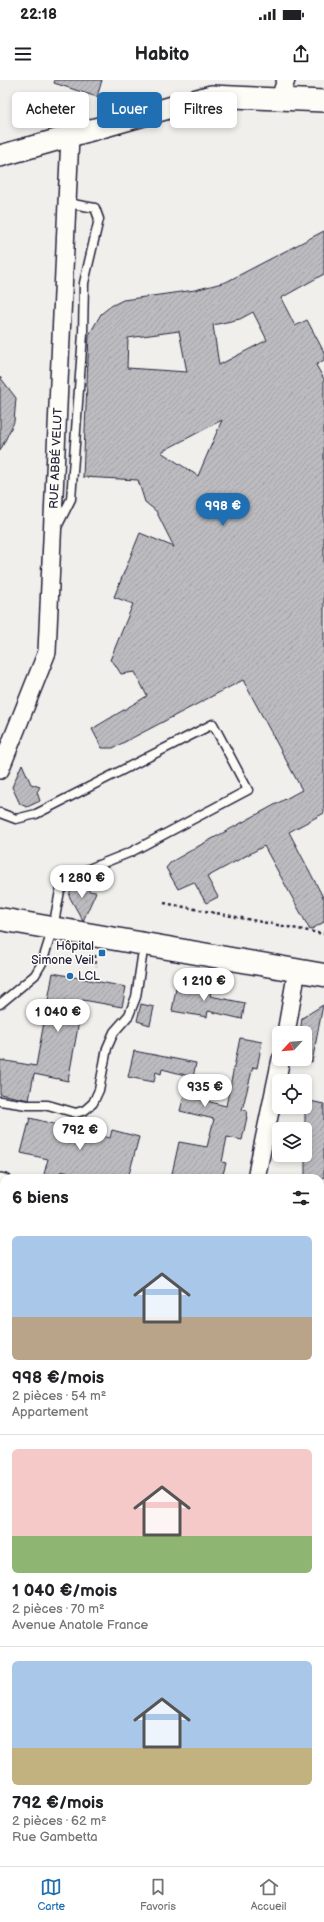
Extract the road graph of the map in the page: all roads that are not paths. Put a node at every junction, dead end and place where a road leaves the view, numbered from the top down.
1 (283, 89) edge
2 (324, 101) edge
3 (70, 136) junction
4 (0, 156) edge
5 (67, 203) junction
6 (52, 539) junction
7 (0, 770) edge
8 (0, 813) edge
9 (0, 919) edge
10 (53, 928) junction
11 (144, 943) junction
12 (297, 970) junction
13 (324, 975) edge
14 (0, 1004) edge
15 (287, 1026) edge
16 (279, 1066) edge
17 (0, 1101) edge
18 (257, 1174) edge

1 - 2 street
1 - 3 street
3 - 4 street
3 - 5 street, RUE ABBÉ VELUT
5 - 6 street, RUE ABBÉ VELUT
5 - 6 lane
6 - 7 street, RUE ABBÉ VELUT
8 - 10 lane
9 - 10 main road
10 - 11 main road
10 - 14 lane
11 - 12 main road
11 - 17 lane
12 - 13 main road
12 - 15 street
16 - 18 street

